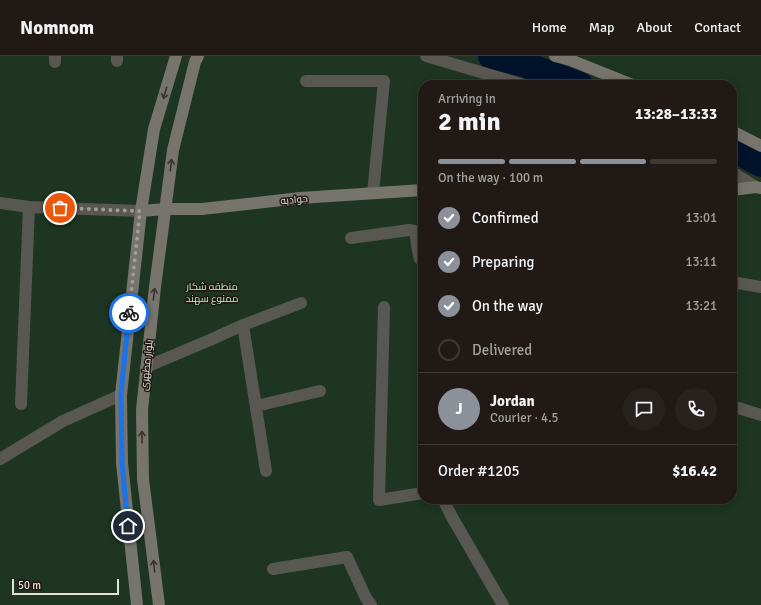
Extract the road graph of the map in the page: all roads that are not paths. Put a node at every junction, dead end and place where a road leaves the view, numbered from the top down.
1 (176, 56) edge
2 (198, 56) edge
3 (426, 56) edge
4 (555, 56) edge
5 (505, 80) edge
6 (620, 80) edge
7 (306, 81) dead end
8 (737, 134) edge
9 (761, 146) edge
10 (737, 175) edge
11 (758, 188) edge
12 (418, 190) edge
13 (737, 190) edge
14 (373, 193) junction
15 (0, 203) edge
16 (29, 207) junction
17 (165, 209) junction
18 (140, 211) junction
19 (351, 238) dead end
20 (418, 254) edge
21 (737, 283) edge
22 (761, 287) edge
23 (301, 303) dead end
24 (384, 306) dead end
25 (243, 325) junction
26 (146, 367) junction
27 (320, 391) dead end
28 (121, 394) junction
29 (22, 404) dead end
30 (256, 406) junction
31 (737, 408) edge
32 (761, 415) edge
33 (0, 459) edge
34 (266, 471) dead end
35 (418, 494) edge
36 (446, 504) edge
37 (273, 569) dead end
38 (137, 605) edge
39 (159, 605) edge
40 (371, 605) edge
41 (503, 605) edge

1 -> 18 main road
17 -> 2 main road, بلوار مطهری
3 - 5 street
4 - 6 main road
7 - 14 street
8 - 9 main road
10 - 11 street
11 - 13 main road
12 - 14 main road, جوادیه
14 - 17 main road, جوادیه
15 - 16 street
16 - 18 street
16 - 29 street
17 - 18 main road, جوادیه
26 -> 17 main road, بلوار مطهری
18 - 28 main road
19 - 20 street
21 - 22 street
23 - 25 street
24 - 35 street
25 - 26 street
25 - 30 street
39 -> 26 main road, بلوار مطهری
27 - 30 street
28 - 33 street
28 - 38 main road
30 - 34 street
31 - 32 street
36 - 41 street
37 - 40 street

